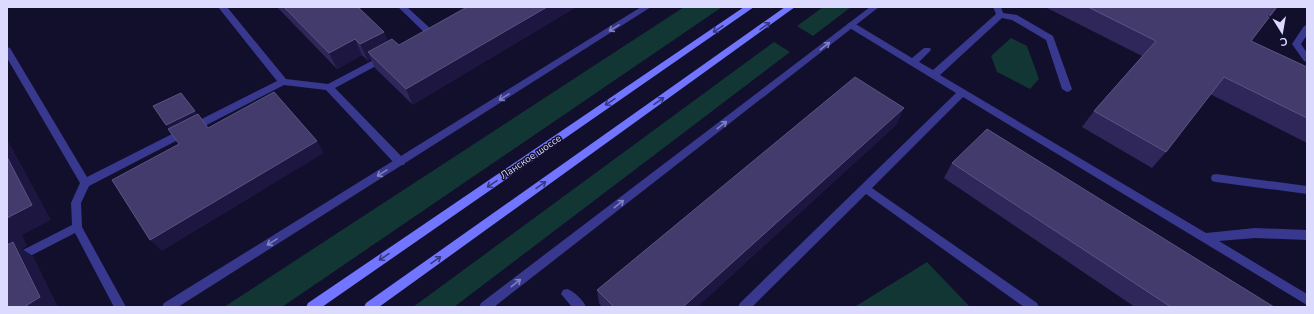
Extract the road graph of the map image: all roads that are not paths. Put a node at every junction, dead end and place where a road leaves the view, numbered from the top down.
1 (222, 7) edge
2 (402, 7) edge
3 (647, 7) edge
4 (750, 7) edge
5 (791, 7) edge
6 (875, 7) edge
7 (999, 11) edge
8 (851, 25) junction
9 (1307, 28) edge
10 (430, 33) edge
11 (7, 50) edge
12 (927, 50) dead end
13 (390, 55) edge
14 (1307, 59) edge
15 (913, 62) junction
16 (934, 75) junction
17 (282, 82) junction
18 (329, 87) junction
19 (1067, 89) dead end
20 (963, 92) junction
21 (400, 162) junction
22 (1216, 178) dead end
23 (84, 183) junction
24 (865, 188) junction
25 (1307, 190) edge
26 (77, 227) junction
27 (1307, 235) edge
28 (1204, 238) junction
29 (7, 263) edge
30 (567, 294) dead end
31 (1307, 300) edge
32 (120, 307) edge
33 (168, 307) edge
34 (312, 307) edge
35 (370, 307) edge
36 (485, 307) edge
37 (580, 307) edge
38 (744, 307) edge
39 (1033, 307) edge

1 - 17 street
2 - 10 street
3 -> 21 street
4 -> 34 main road, Ланское шоссе
35 -> 5 main road
6 - 8 street
7 - 16 street
7 - 19 street
8 - 15 street
36 -> 8 street
9 - 14 street
11 - 23 street
12 - 15 street
13 - 18 street
15 - 16 street
16 - 20 street
17 - 18 street
17 - 23 street
18 - 21 street
20 - 24 street
20 - 28 street
21 -> 33 street
22 - 25 street
23 - 26 street
24 - 38 street
24 - 39 street
26 - 29 street
26 - 32 street
27 - 28 street
28 - 31 street
30 - 37 street

